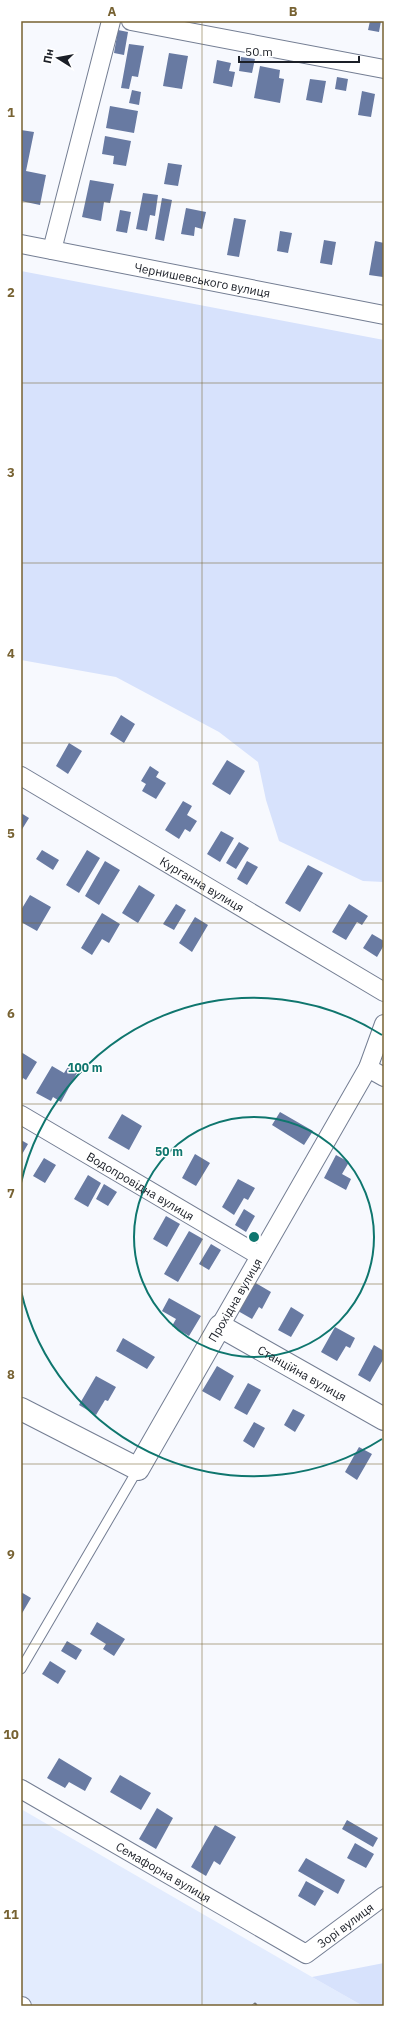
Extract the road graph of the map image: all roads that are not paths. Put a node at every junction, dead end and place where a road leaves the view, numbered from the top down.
1 (111, 21) edge
2 (131, 21) edge
3 (384, 69) edge
4 (21, 244) edge
5 (52, 250) junction
6 (384, 315) edge
7 (21, 776) edge
8 (384, 992) edge
9 (384, 1024) edge
10 (368, 1068) junction
11 (384, 1077) edge
12 (21, 1115) edge
13 (260, 1256) junction
14 (220, 1326) junction
15 (22, 1413) edge
16 (384, 1419) edge
17 (138, 1469) junction
18 (21, 1670) edge
19 (21, 1789) edge
20 (384, 1896) edge
21 (306, 1954) joint

1 - 5 street
2 - 3 street
4 - 5 street, Чернишевського вулиця
5 - 6 street, Чернишевського вулиця
7 - 8 street, Курганна вулиця
9 - 10 street, Прохідна вулиця
10 - 11 street
10 - 13 street, Прохідна вулиця
12 - 13 street, Водопровідна вулиця
13 - 14 street, Прохідна вулиця
14 - 16 street, Станційна вулиця
14 - 17 street, Прохідна вулиця
15 - 17 street
17 - 18 lane
19 - 21 street, Семафорна вулиця
20 - 21 street, Зорі вулиця

